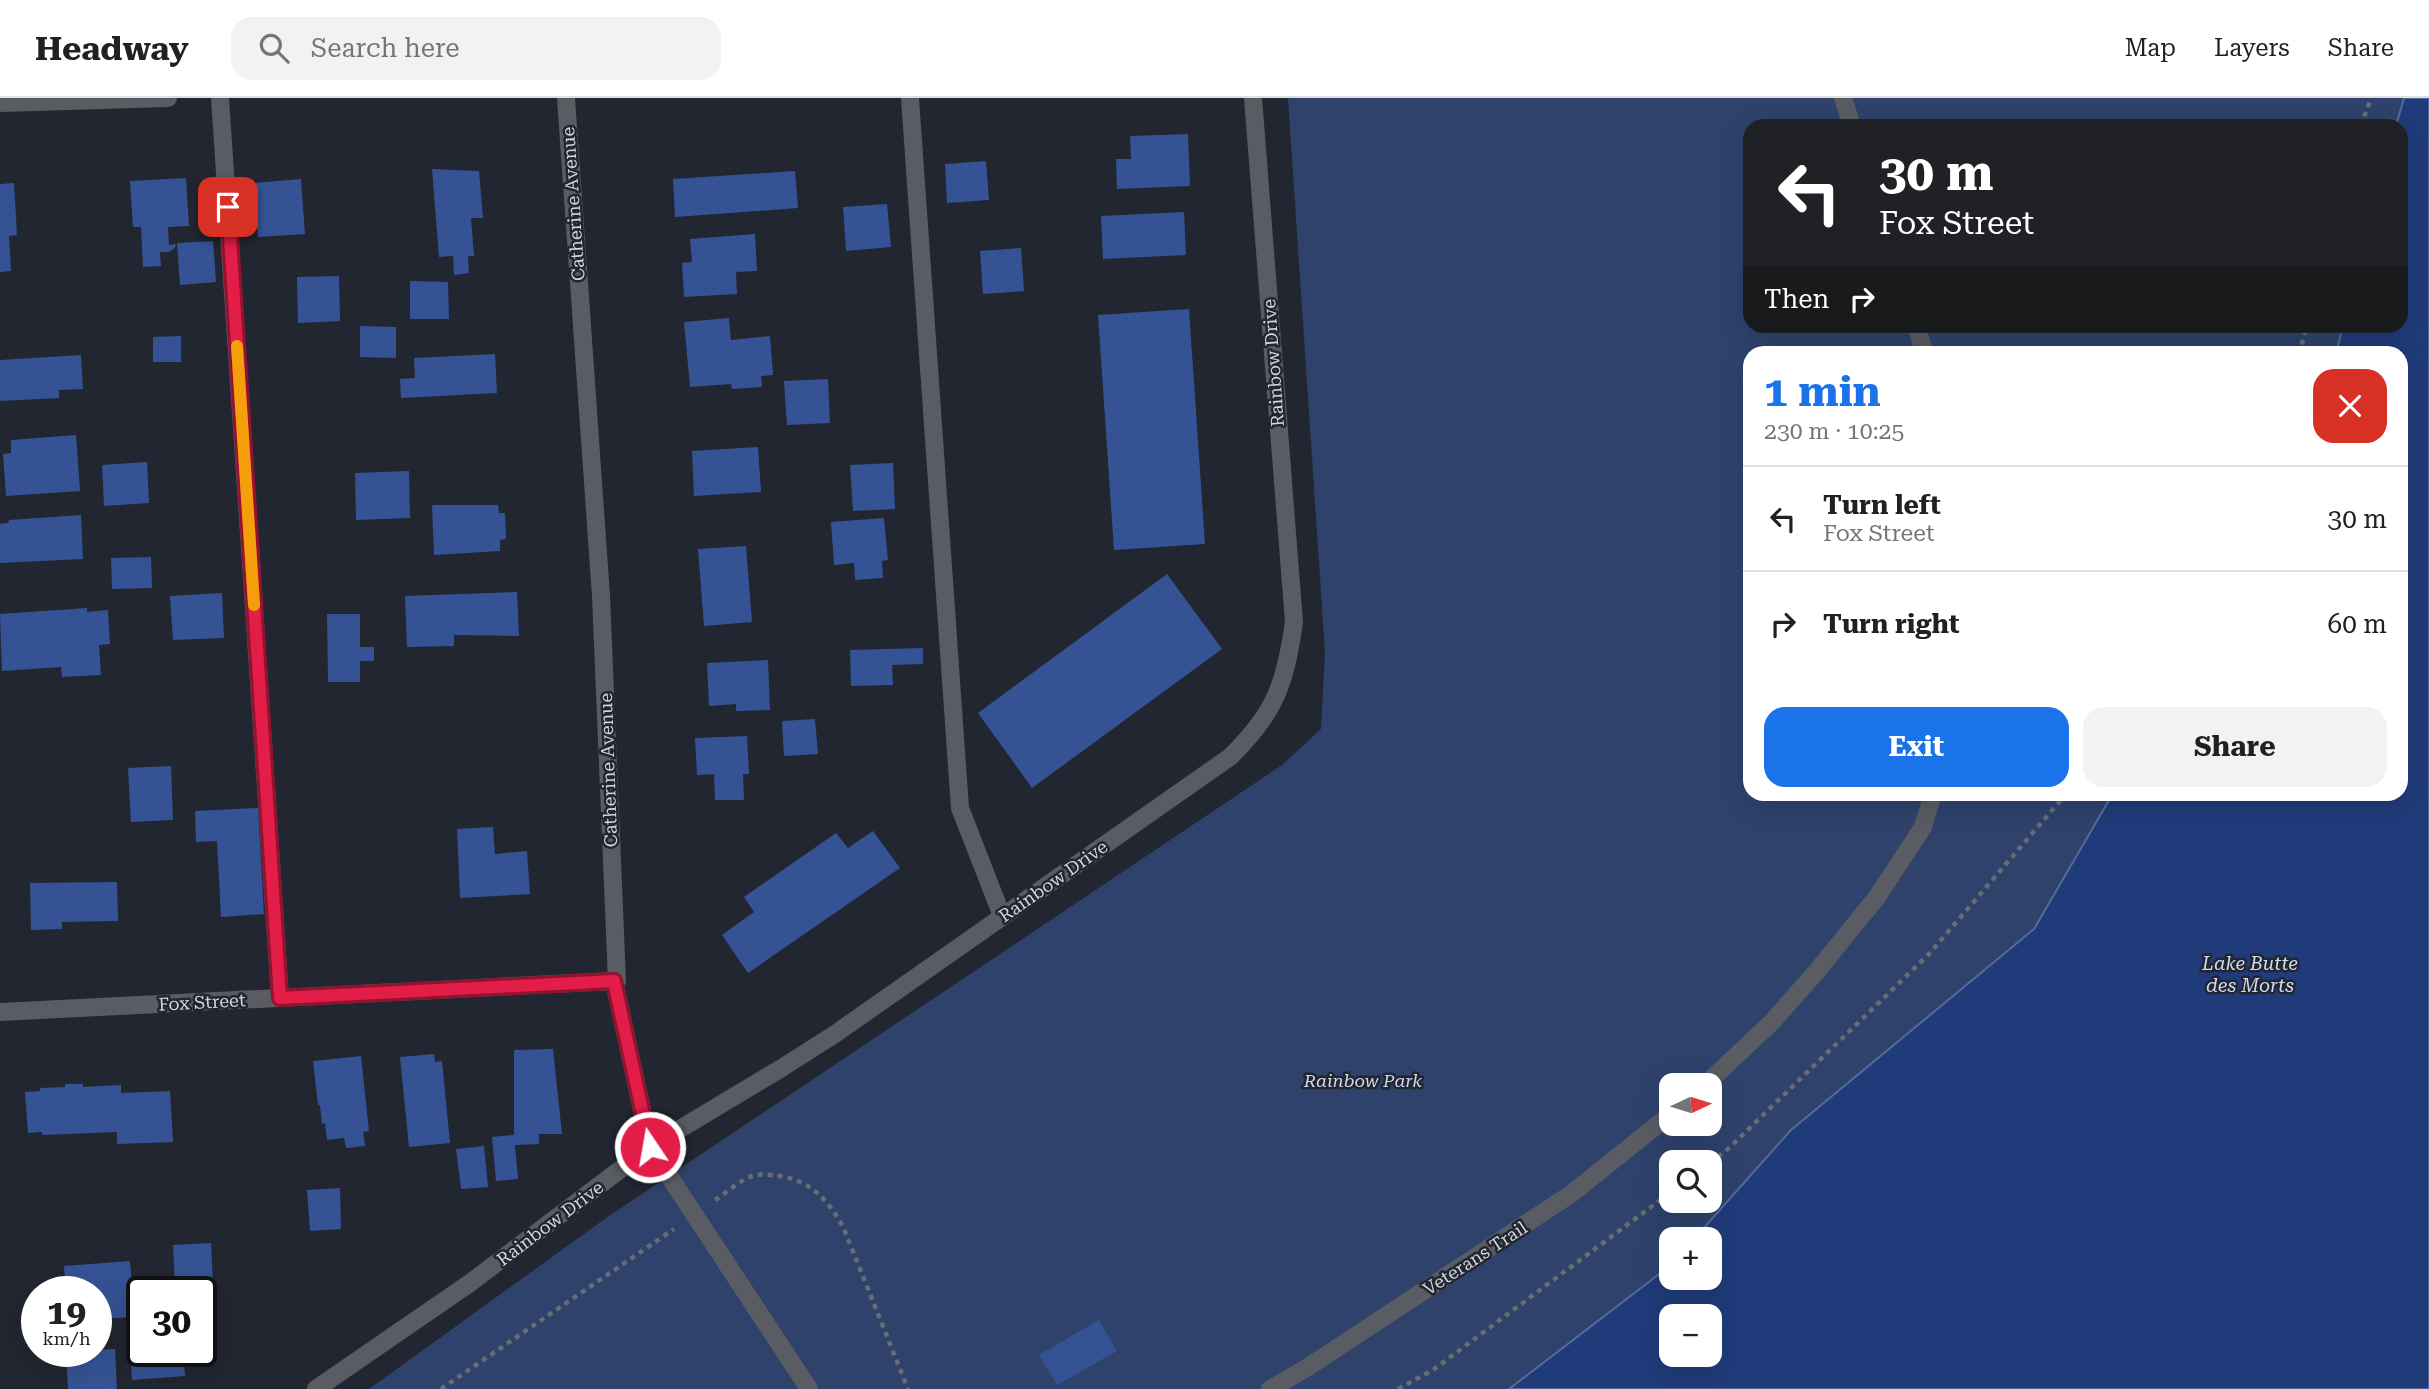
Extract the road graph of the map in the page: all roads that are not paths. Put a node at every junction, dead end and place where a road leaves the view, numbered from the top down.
1 (168, 98) edge
2 (220, 98) edge
3 (566, 98) edge
4 (910, 98) edge
5 (1253, 98) edge
6 (1843, 98) edge
7 (0, 103) edge
8 (1850, 119) edge
9 (1931, 801) edge
10 (1002, 916) junction
11 (614, 981) junction
12 (280, 998) junction
13 (0, 1013) edge
14 (1718, 1073) edge
15 (1659, 1124) edge
16 (650, 1147) junction
17 (316, 1389) edge
18 (809, 1389) edge
19 (1270, 1389) edge

1 - 7 street
2 - 12 street
3 - 11 street, Catherine Avenue
4 - 10 street
5 - 10 street, Rainbow Drive
6 - 8 street
9 - 14 street
10 - 16 street, Rainbow Drive
11 - 12 street, Fox Street
11 - 16 street, Catherine Avenue
12 - 13 street, Fox Street
15 - 19 street, Veterans Trail
16 - 17 street, Rainbow Drive
16 - 18 street, Catherine Avenue

